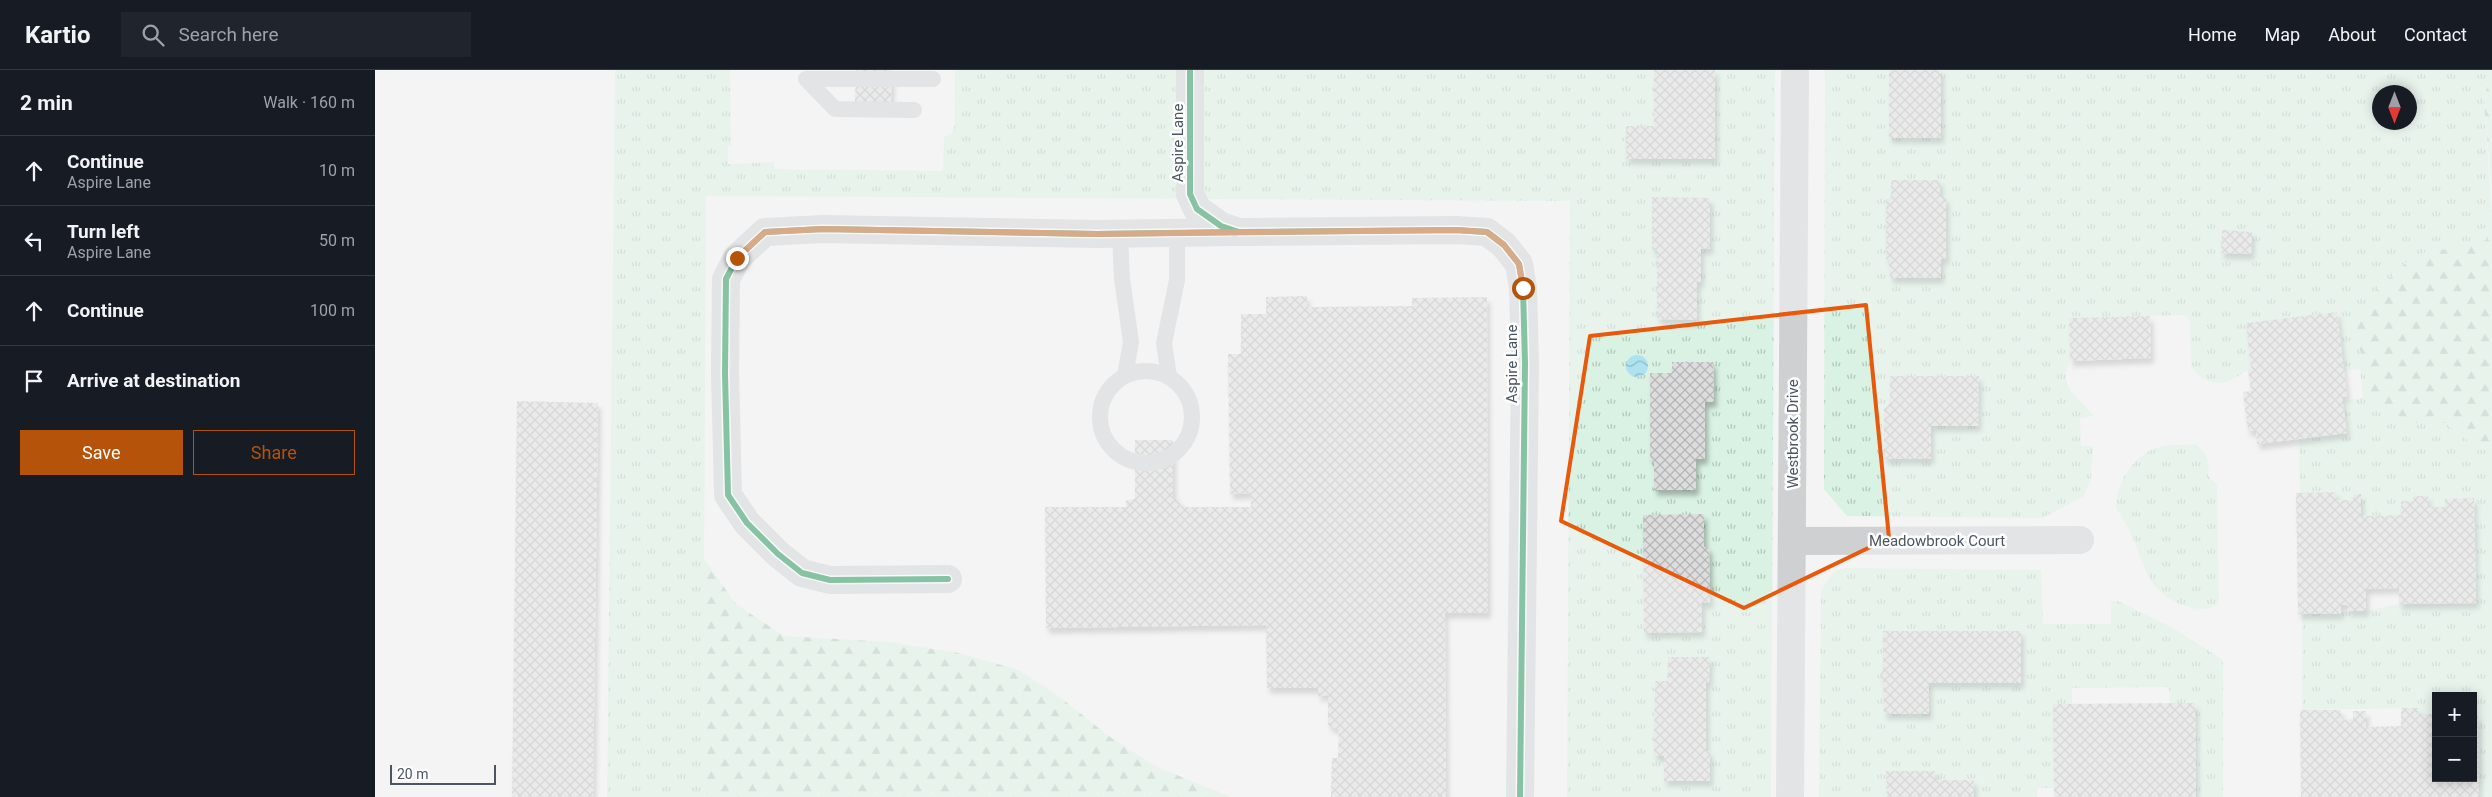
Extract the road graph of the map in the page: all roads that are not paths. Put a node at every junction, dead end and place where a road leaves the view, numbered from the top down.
1 (1190, 70) edge
2 (1795, 70) edge
3 (812, 75) edge
4 (933, 79) dead end
5 (914, 110) dead end
6 (1239, 232) junction
7 (1177, 233) junction
8 (1120, 234) junction
9 (1125, 376) junction
10 (1169, 377) junction
11 (2081, 540) dead end
12 (1793, 542) junction
13 (948, 578) dead end
14 (1520, 797) edge
15 (1790, 797) edge

1 - 6 street, Aspire Lane
2 - 12 street, Westbrook Drive
3 - 4 lane
3 - 5 lane
6 - 7 street
6 - 14 street, Aspire Lane
7 - 8 street
7 - 10 lane
8 - 9 lane
8 - 13 street
9 - 10 lane
9 - 10 lane
11 - 12 street, Meadowbrook Court
12 - 15 street, Westbrook Drive

